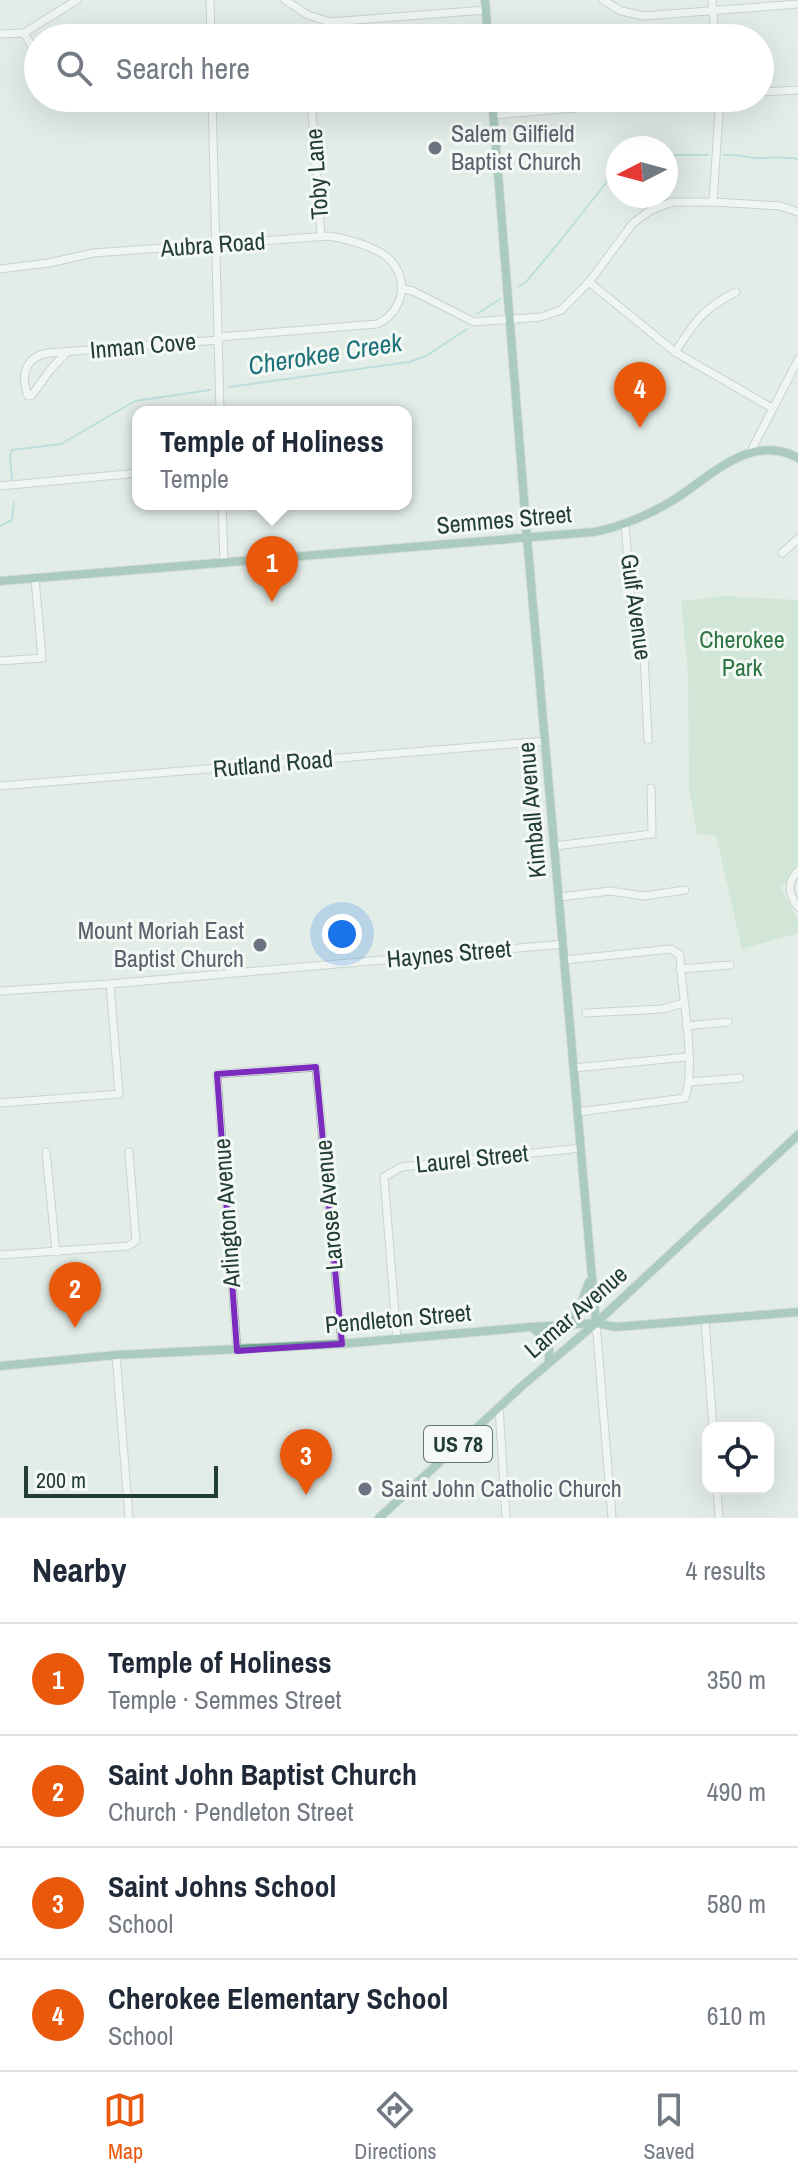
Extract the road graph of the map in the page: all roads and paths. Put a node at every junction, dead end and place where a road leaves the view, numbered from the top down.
1 (77, 0) edge
2 (210, 0) edge
3 (285, 0) edge
4 (603, 0) edge
5 (712, 0) edge
6 (798, 4) edge
7 (486, 5) edge
8 (712, 11) junction
9 (38, 24) edge
10 (211, 24) edge
11 (713, 24) edge
12 (24, 33) edge
13 (0, 34) edge
14 (798, 90) edge
15 (774, 91) edge
16 (212, 112) edge
17 (312, 112) dead end
18 (494, 112) edge
19 (529, 112) edge
20 (719, 112) edge
21 (494, 115) junction
22 (713, 202) junction
23 (798, 212) edge
24 (321, 236) junction
25 (216, 245) junction
26 (0, 269) edge
27 (589, 282) junction
28 (403, 289) junction
29 (736, 292) dead end
30 (511, 319) junction
31 (218, 338) junction
32 (67, 352) junction
33 (675, 352) junction
34 (798, 360) edge
35 (220, 406) edge
36 (772, 408) junction
37 (751, 451) junction
38 (798, 458) edge
39 (132, 474) edge
40 (0, 486) edge
41 (222, 510) edge
42 (625, 523) junction
43 (527, 537) junction
44 (798, 539) edge
45 (782, 553) dead end
46 (224, 562) junction
47 (35, 578) junction
48 (0, 581) edge
49 (0, 661) edge
50 (648, 740) dead end
51 (546, 741) junction
52 (0, 786) edge
53 (651, 788) dead end
54 (555, 846) junction
55 (798, 871) edge
56 (685, 890) dead end
57 (560, 897) junction
58 (798, 907) edge
59 (564, 944) junction
60 (565, 960) junction
61 (730, 965) dead end
62 (680, 969) junction
63 (110, 984) junction
64 (0, 991) edge
65 (684, 1003) junction
66 (586, 1013) dead end
67 (728, 1022) dead end
68 (686, 1026) junction
69 (687, 1057) junction
70 (316, 1067) joint
71 (574, 1068) junction
72 (740, 1078) dead end
73 (690, 1082) junction
74 (0, 1103) edge
75 (578, 1112) junction
76 (798, 1135) edge
77 (581, 1148) junction
78 (46, 1152) dead end
79 (129, 1152) dead end
80 (56, 1252) junction
81 (0, 1255) edge
82 (592, 1274) junction
83 (798, 1312) edge
84 (705, 1320) junction
85 (596, 1323) junction
86 (552, 1326) junction
87 (531, 1327) junction
88 (397, 1339) junction
89 (342, 1344) junction
90 (237, 1351) junction
91 (116, 1355) junction
92 (549, 1362) junction
93 (0, 1366) edge
94 (499, 1407) junction
95 (713, 1422) edge
96 (717, 1494) edge
97 (129, 1518) edge
98 (379, 1518) edge
99 (506, 1518) edge
100 (612, 1518) edge
101 (719, 1518) edge

1 - 9 street
2 - 10 street
3 - 7 street
4 - 8 street
5 - 8 street
6 - 8 street
8 - 11 street
12 - 13 street
14 - 15 street
16 - 25 street
17 - 24 street, Toby Lane
18 - 21 main road, Kimball Avenue
19 - 21 street
20 - 22 street
21 - 30 main road, Kimball Avenue
22 - 23 street
22 - 27 street
24 - 25 street, Aubra Road
24 - 28 street, Aubra Road
25 - 26 street, Aubra Road
25 - 31 street
27 - 30 street
27 - 33 street
28 - 30 street
28 - 31 street, Inman Cove
29 - 33 street
30 - 43 main road, Kimball Avenue
31 - 32 street, Inman Cove
31 - 35 street
32 - 32 street, Inman Cove
33 - 36 street
34 - 36 street
36 - 37 street
37 - 38 main road
37 - 42 main road, Semmes Street
39 - 40 street
41 - 46 street
42 - 43 main road, Semmes Street
42 - 50 street, Gulf Avenue
43 - 46 main road, Semmes Street
43 - 51 main road, Kimball Avenue
44 - 45 street
46 - 47 main road, Semmes Street
47 - 48 main road, Semmes Street
47 - 49 street
51 - 52 street, Rutland Road
51 - 54 main road, Kimball Avenue
53 - 54 street
54 - 57 main road, Kimball Avenue
55 - 58 street
56 - 57 street
57 - 59 main road, Kimball Avenue
59 - 60 main road, Kimball Avenue
59 - 63 street, Haynes Street
60 - 62 street
60 - 71 main road, Kimball Avenue
61 - 62 street
62 - 65 street
63 - 64 street, Haynes Street
63 - 74 street
65 - 66 street
65 - 68 street
67 - 68 street
68 - 69 street
69 - 71 street
69 - 73 street
70 - 89 street, Larose Avenue
70 - 90 street, Arlington Avenue
71 - 75 main road, Kimball Avenue
72 - 73 street
73 - 75 street
75 - 77 main road, Kimball Avenue
76 - 85 main road, Lamar Avenue / US 78
77 - 82 main road, Kimball Avenue
77 - 88 street, Laurel Street
78 - 80 street
79 - 80 street
80 - 81 street
82 - 85 main road, Kimball Avenue
82 - 86 main road
83 - 84 main road, Pendleton Street
84 - 85 main road, Pendleton Street
84 - 95 street
85 - 86 main road, Pendleton Street
85 - 92 main road, Lamar Avenue / US 78
85 - 100 street, Kimball Avenue
86 - 87 main road, Pendleton Street
87 - 88 main road, Pendleton Street
87 - 92 main road
88 - 89 main road, Pendleton Street
89 - 90 main road, Pendleton Street
90 - 91 main road, Pendleton Street
91 - 93 main road, Pendleton Street
91 - 97 street
92 - 94 main road, Lamar Avenue / US 78
94 - 98 main road, Lamar Avenue / US 78
94 - 99 street
96 - 101 street

